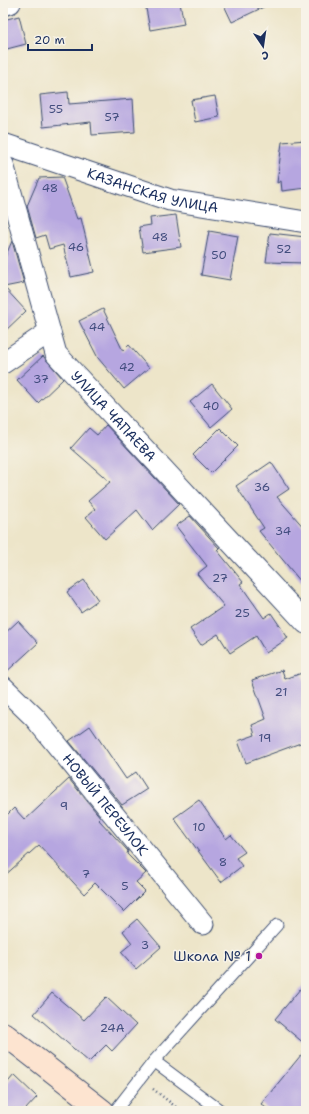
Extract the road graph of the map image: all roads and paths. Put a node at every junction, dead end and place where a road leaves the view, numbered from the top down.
1 (10, 3) edge
2 (3, 5) edge
3 (3, 144) edge
4 (3, 164) edge
5 (306, 222) edge
6 (49, 332) junction
7 (3, 363) edge
8 (306, 623) edge
9 (3, 688) edge
10 (203, 924) dead end
11 (277, 925) dead end
12 (3, 1033) edge
13 (154, 1061) junction
14 (140, 1079) junction
15 (103, 1111) edge
16 (115, 1111) edge
17 (181, 1111) edge
18 (220, 1111) edge

1 - 2 street
3 - 5 street, КАЗАНСКАЯ УЛИЦА
4 - 6 street, УЛИЦА ЧАПАЕВА
6 - 7 street
6 - 8 street, УЛИЦА ЧАПАЕВА
9 - 10 street, НОВЫЙ ПЕРЕУЛОК
11 - 13 lane
12 - 15 main road
13 - 14 lane
13 - 18 lane
14 - 16 lane
14 - 17 path

